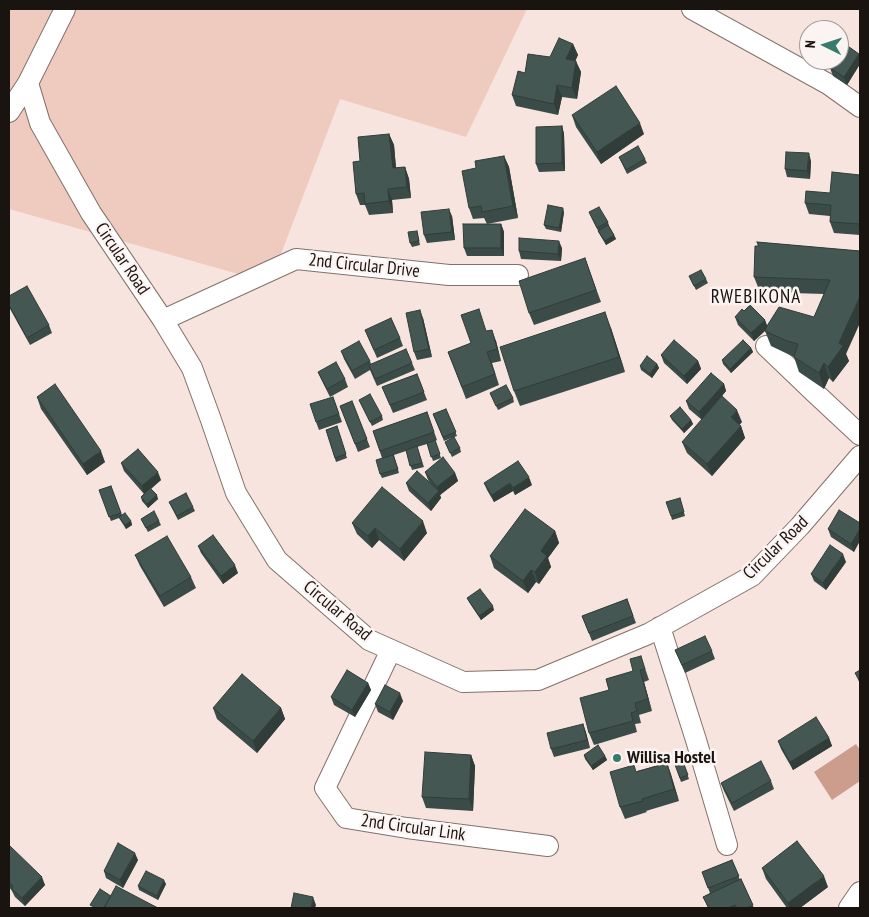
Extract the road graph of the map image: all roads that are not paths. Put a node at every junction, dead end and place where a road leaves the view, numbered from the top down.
1 (65, 9) edge
2 (692, 9) edge
3 (28, 84) junction
4 (860, 106) edge
5 (9, 112) edge
6 (9, 121) edge
7 (40, 123) junction
8 (518, 275) dead end
9 (163, 320) junction
10 (766, 346) edge
11 (860, 435) edge
12 (860, 456) edge
13 (660, 627) junction
14 (391, 650) junction
15 (727, 845) dead end
16 (548, 846) dead end
17 (860, 892) edge
18 (849, 908) edge

1 - 3 street
2 - 4 street
3 - 5 street
3 - 7 street, Circular Road
6 - 7 street
7 - 9 street, Circular Road
8 - 9 street, 2nd Circular Drive
9 - 14 street, Circular Road
10 - 11 street
12 - 13 street, Circular Road
13 - 14 street, Circular Road
13 - 15 street
14 - 16 street, 2nd Circular Link
17 - 18 street

